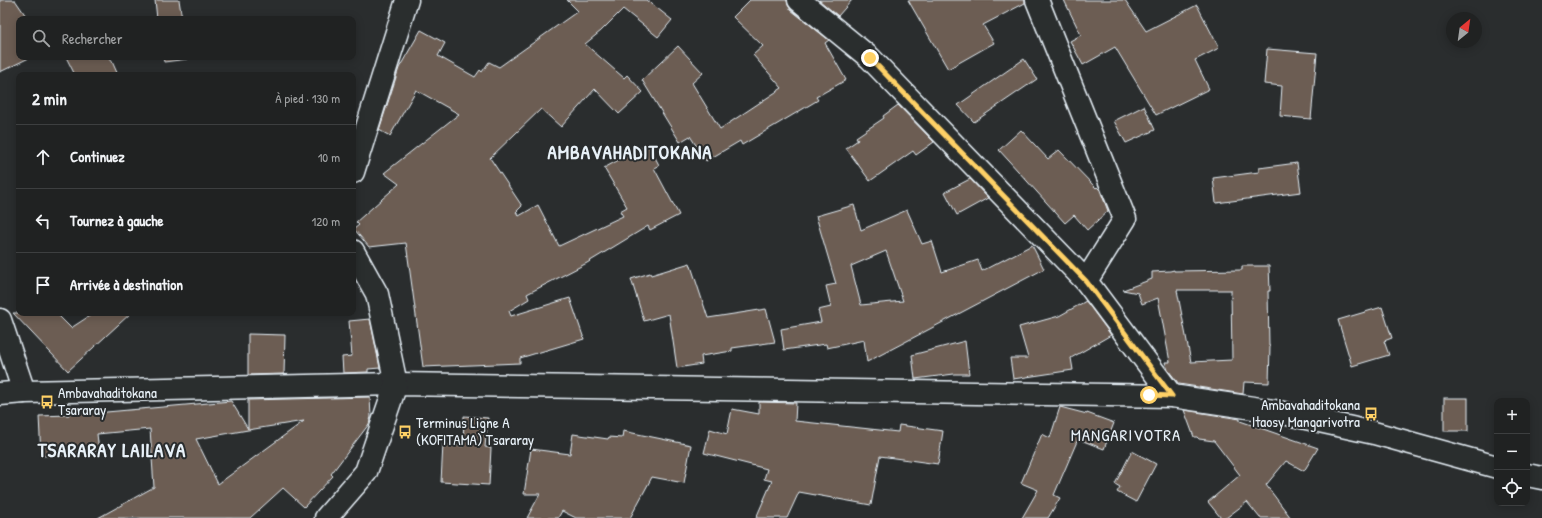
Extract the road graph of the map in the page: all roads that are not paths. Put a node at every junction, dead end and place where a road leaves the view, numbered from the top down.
1 (407, 0) edge
2 (799, 0) edge
3 (1037, 0) edge
4 (356, 162) edge
5 (356, 256) edge
6 (1086, 281) junction
7 (0, 320) edge
8 (396, 384) junction
9 (24, 392) junction
10 (0, 394) edge
11 (1172, 396) junction
12 (1494, 467) edge
13 (1530, 476) edge
14 (1542, 478) edge
15 (326, 518) edge

1 - 4 street
2 - 6 street
3 - 6 street
5 - 8 street
6 - 11 street
7 - 9 street
8 - 9 street
8 - 11 street
8 - 15 street
9 - 10 street
11 - 12 street
13 - 14 street

